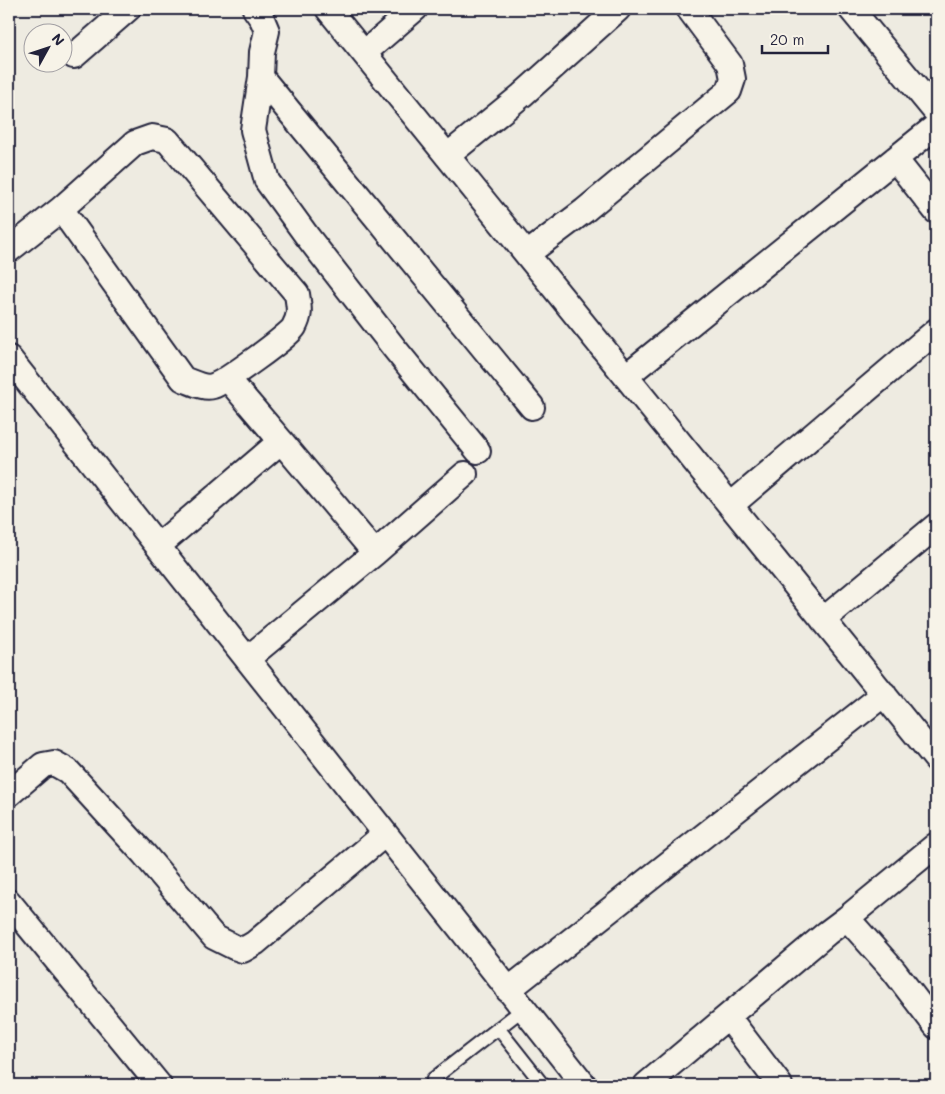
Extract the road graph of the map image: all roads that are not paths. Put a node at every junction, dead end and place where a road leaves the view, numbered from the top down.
1 (128, 9) edge
2 (255, 9) edge
3 (328, 9) edge
4 (415, 9) edge
5 (618, 9) edge
6 (689, 9) edge
7 (851, 9) edge
8 (364, 53) junction
9 (74, 56) dead end
10 (261, 77) junction
11 (936, 112) edge
12 (936, 126) edge
13 (447, 156) junction
14 (895, 159) junction
15 (61, 209) junction
16 (936, 211) edge
17 (9, 250) edge
18 (527, 254) junction
19 (936, 331) edge
20 (9, 358) edge
21 (626, 376) junction
22 (228, 379) junction
23 (532, 407) dead end
24 (281, 441) junction
25 (478, 451) dead end
26 (465, 474) dead end
27 (731, 505) junction
28 (936, 526) edge
29 (158, 546) junction
30 (374, 553) junction
31 (823, 620) junction
32 (247, 660) junction
33 (884, 694) junction
34 (936, 759) edge
35 (9, 794) edge
36 (385, 834) junction
37 (936, 845) edge
38 (9, 902) edge
39 (848, 918) junction
40 (508, 990) junction
41 (523, 1009) junction
42 (728, 1017) junction
43 (936, 1026) edge
44 (498, 1028) junction
45 (433, 1079) dead end
46 (159, 1085) edge
47 (542, 1085) edge
48 (584, 1085) edge
49 (646, 1085) edge
50 (780, 1085) edge

1 - 9 street
2 - 10 street
3 - 8 street
4 - 8 street
5 - 13 street
6 - 18 street
7 - 11 street
8 - 13 street
10 - 23 street
10 - 25 street
12 - 14 street
13 - 18 street
14 - 16 street
14 - 21 street
15 - 17 street
15 - 22 street
15 - 22 street
18 - 21 street
19 - 27 street
20 - 29 street
21 - 27 street
22 - 24 street
24 - 29 street
24 - 30 street
26 - 30 street
27 - 31 street
28 - 31 street
29 - 32 street
30 - 32 street
31 - 33 street
32 - 36 street
33 - 34 street
33 - 40 street
35 - 36 street
36 - 40 street
37 - 39 street
38 - 46 street
39 - 42 street
39 - 43 street
40 - 41 street
41 - 44 lane
41 - 48 street
42 - 49 street
42 - 50 street
44 - 45 lane
44 - 47 lane

